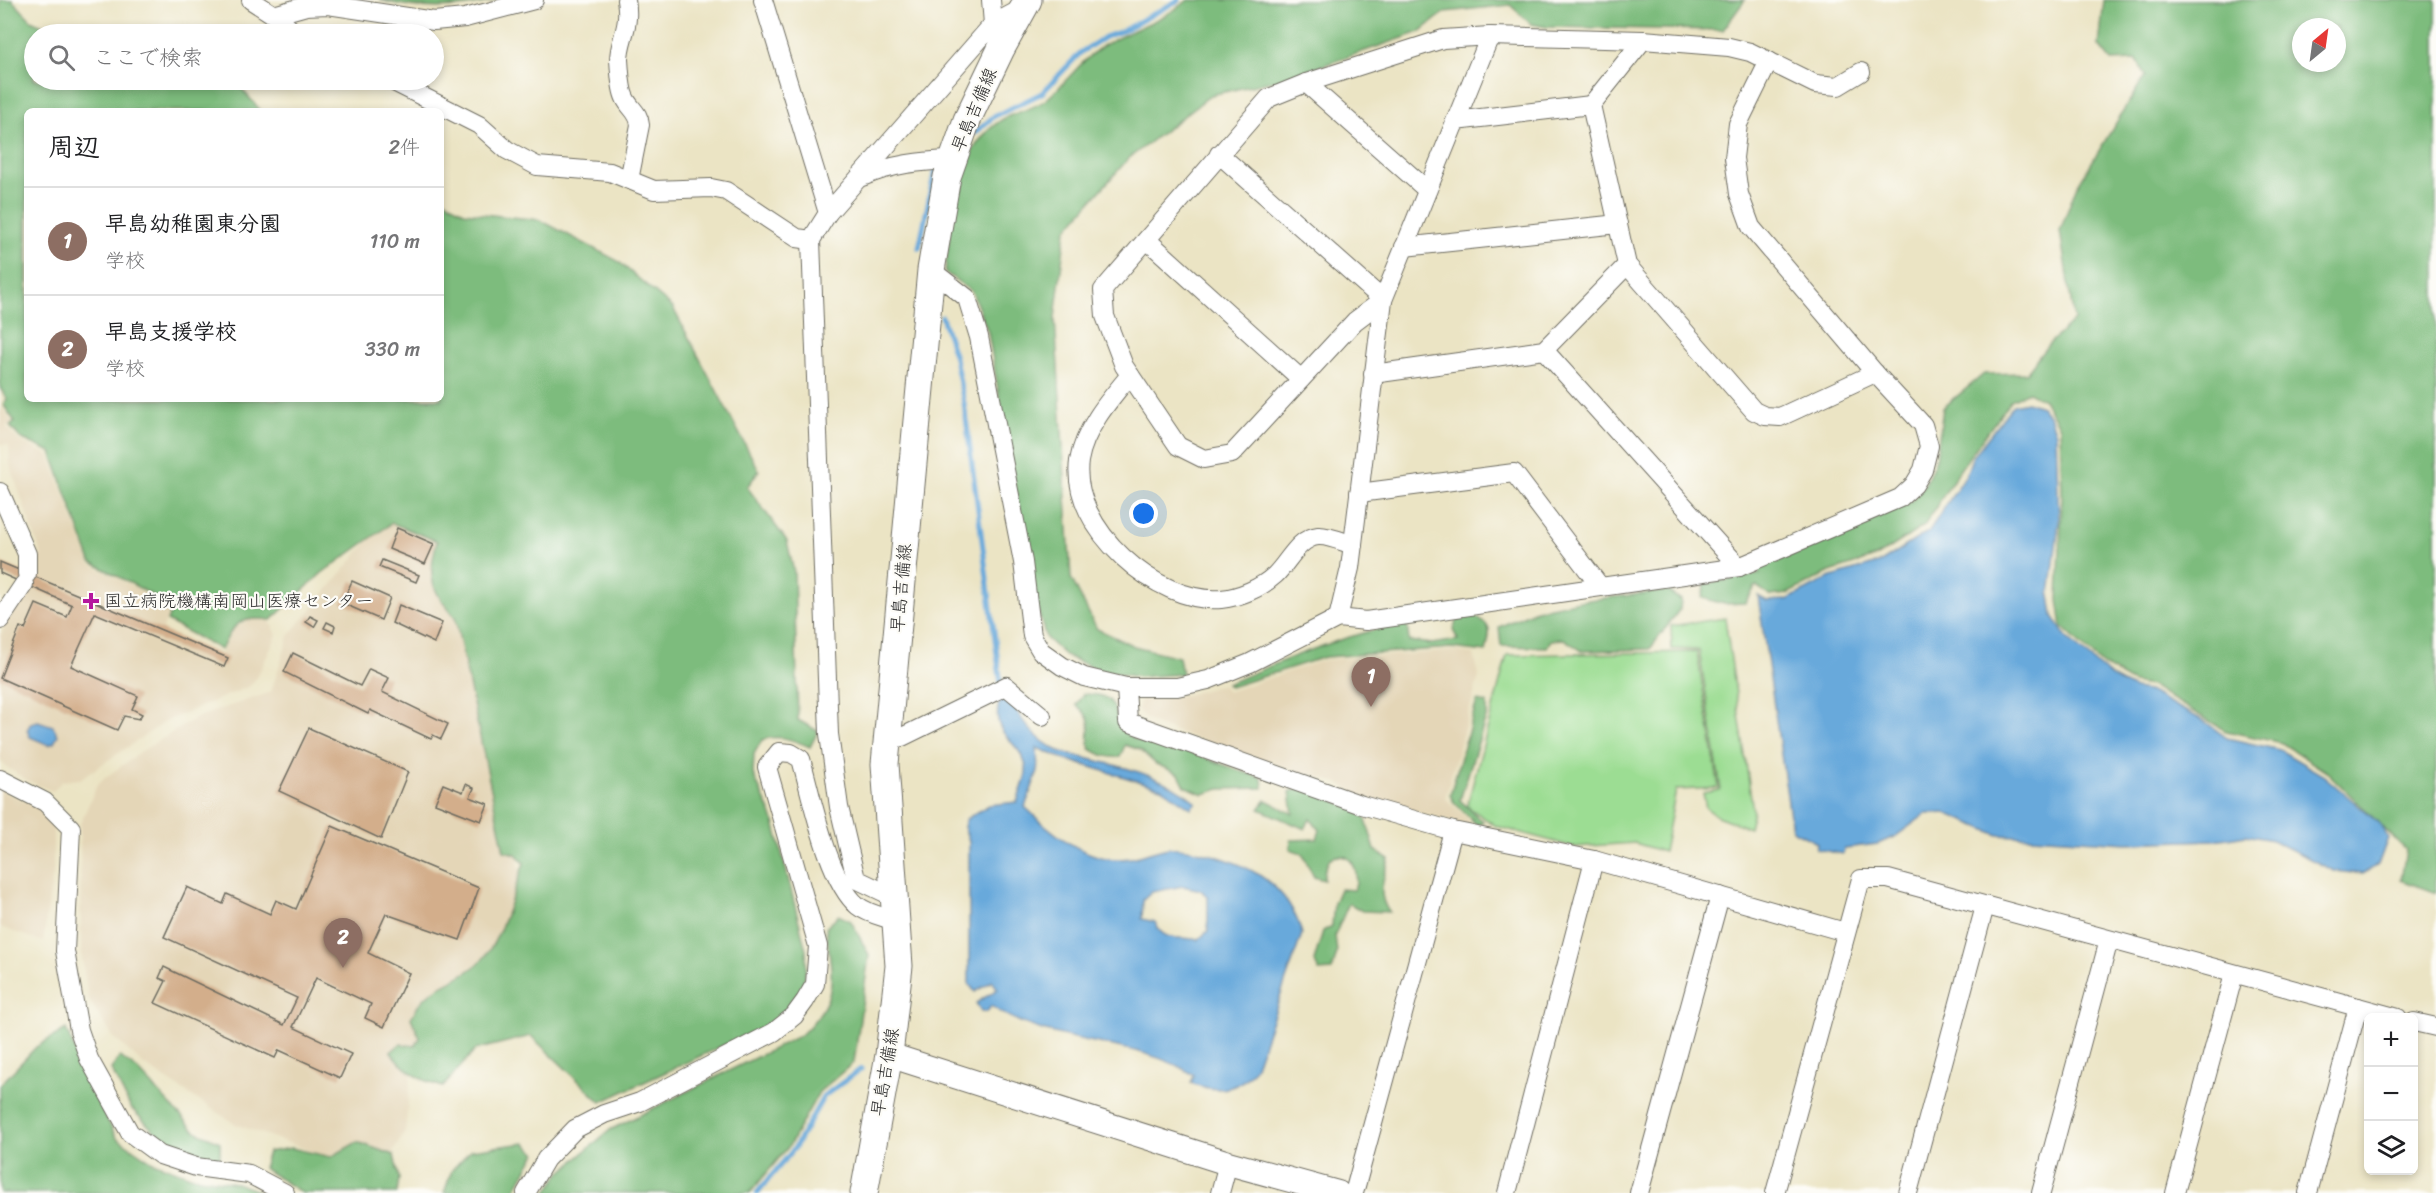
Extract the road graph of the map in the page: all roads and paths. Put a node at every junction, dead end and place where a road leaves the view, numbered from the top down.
1 (251, 0) edge
2 (534, 0) edge
3 (626, 0) edge
4 (763, 0) edge
5 (991, 0) edge
6 (1025, 5) edge
7 (274, 15) junction
8 (284, 24) edge
9 (993, 24) junction
10 (1490, 36) junction
11 (1643, 40) junction
12 (1769, 61) junction
13 (1861, 72) dead end
14 (1306, 83) junction
15 (410, 90) edge
16 (1591, 105) junction
17 (1455, 121) junction
18 (1219, 154) junction
19 (953, 160) junction
20 (858, 179) junction
21 (629, 180) junction
22 (1427, 190) junction
23 (828, 213) junction
24 (1618, 225) junction
25 (812, 240) junction
26 (1147, 240) junction
27 (1404, 247) junction
28 (1627, 265) junction
29 (931, 270) junction
30 (1383, 300) junction
31 (1544, 351) junction
32 (1875, 373) junction
33 (1373, 374) junction
34 (1130, 375) junction
35 (1301, 379) junction
36 (0, 492) edge
37 (1359, 493) junction
38 (1353, 544) junction
39 (1739, 567) junction
40 (1599, 585) junction
41 (1338, 618) junction
42 (0, 621) edge
43 (1126, 687) junction
44 (1042, 716) dead end
45 (888, 740) junction
46 (0, 779) edge
47 (1453, 831) junction
48 (1594, 860) junction
49 (1720, 896) junction
50 (1985, 906) junction
51 (896, 910) junction
52 (1845, 932) junction
53 (2109, 940) junction
54 (2234, 974) junction
55 (2358, 1007) junction
56 (2382, 1013) edge
57 (2418, 1023) edge
58 (2436, 1028) edge
59 (889, 1054) junction
60 (1228, 1163) junction
61 (1280, 1185) edge
62 (285, 1193) edge
63 (526, 1193) edge
64 (864, 1193) edge
65 (1220, 1193) edge
66 (1338, 1193) edge
67 (1354, 1193) edge
68 (1507, 1193) edge
69 (1639, 1193) edge
70 (1775, 1193) edge
71 (1908, 1193) edge
72 (2042, 1193) edge
73 (2175, 1193) edge
74 (2308, 1193) edge

1 - 7 street
2 - 7 street
3 - 21 street
4 - 23 street
5 - 9 street
6 - 9 street
6 - 19 main road, 早島吉備線
7 - 8 street
9 - 20 street
10 - 11 street
10 - 14 street
10 - 17 street
11 - 12 street
11 - 16 street
12 - 13 street
12 - 32 street
14 - 18 street
14 - 22 street
15 - 21 street
16 - 17 street
16 - 24 street
17 - 22 street
18 - 26 street
18 - 30 street
19 - 20 street
19 - 29 main road, 早島吉備線
20 - 23 street
21 - 25 street
22 - 27 street
23 - 25 street
24 - 27 street
24 - 28 street
25 - 51 street
26 - 34 street
26 - 35 street
27 - 30 street
28 - 31 street
28 - 32 street
29 - 43 street
29 - 45 main road, 早島吉備線
30 - 33 street
30 - 35 street
31 - 33 street
31 - 39 street
32 - 39 street
33 - 37 street
34 - 35 street
34 - 38 street
36 - 42 street
37 - 38 street
37 - 40 street
38 - 41 street
39 - 40 street
40 - 41 street
41 - 43 street
43 - 47 street
44 - 45 street
45 - 51 main road, 早島吉備線
46 - 62 street
47 - 48 street
47 - 67 street
48 - 49 street
48 - 68 street
49 - 52 street
49 - 69 street
50 - 52 street
50 - 53 street
50 - 71 street
51 - 59 main road, 早島吉備線
51 - 63 street
52 - 70 street
53 - 54 street
53 - 72 street
54 - 55 street
54 - 73 street
55 - 56 street
55 - 74 street
57 - 58 street
59 - 60 street
59 - 64 main road, 早島吉備線
60 - 61 street
60 - 65 street
61 - 66 street

